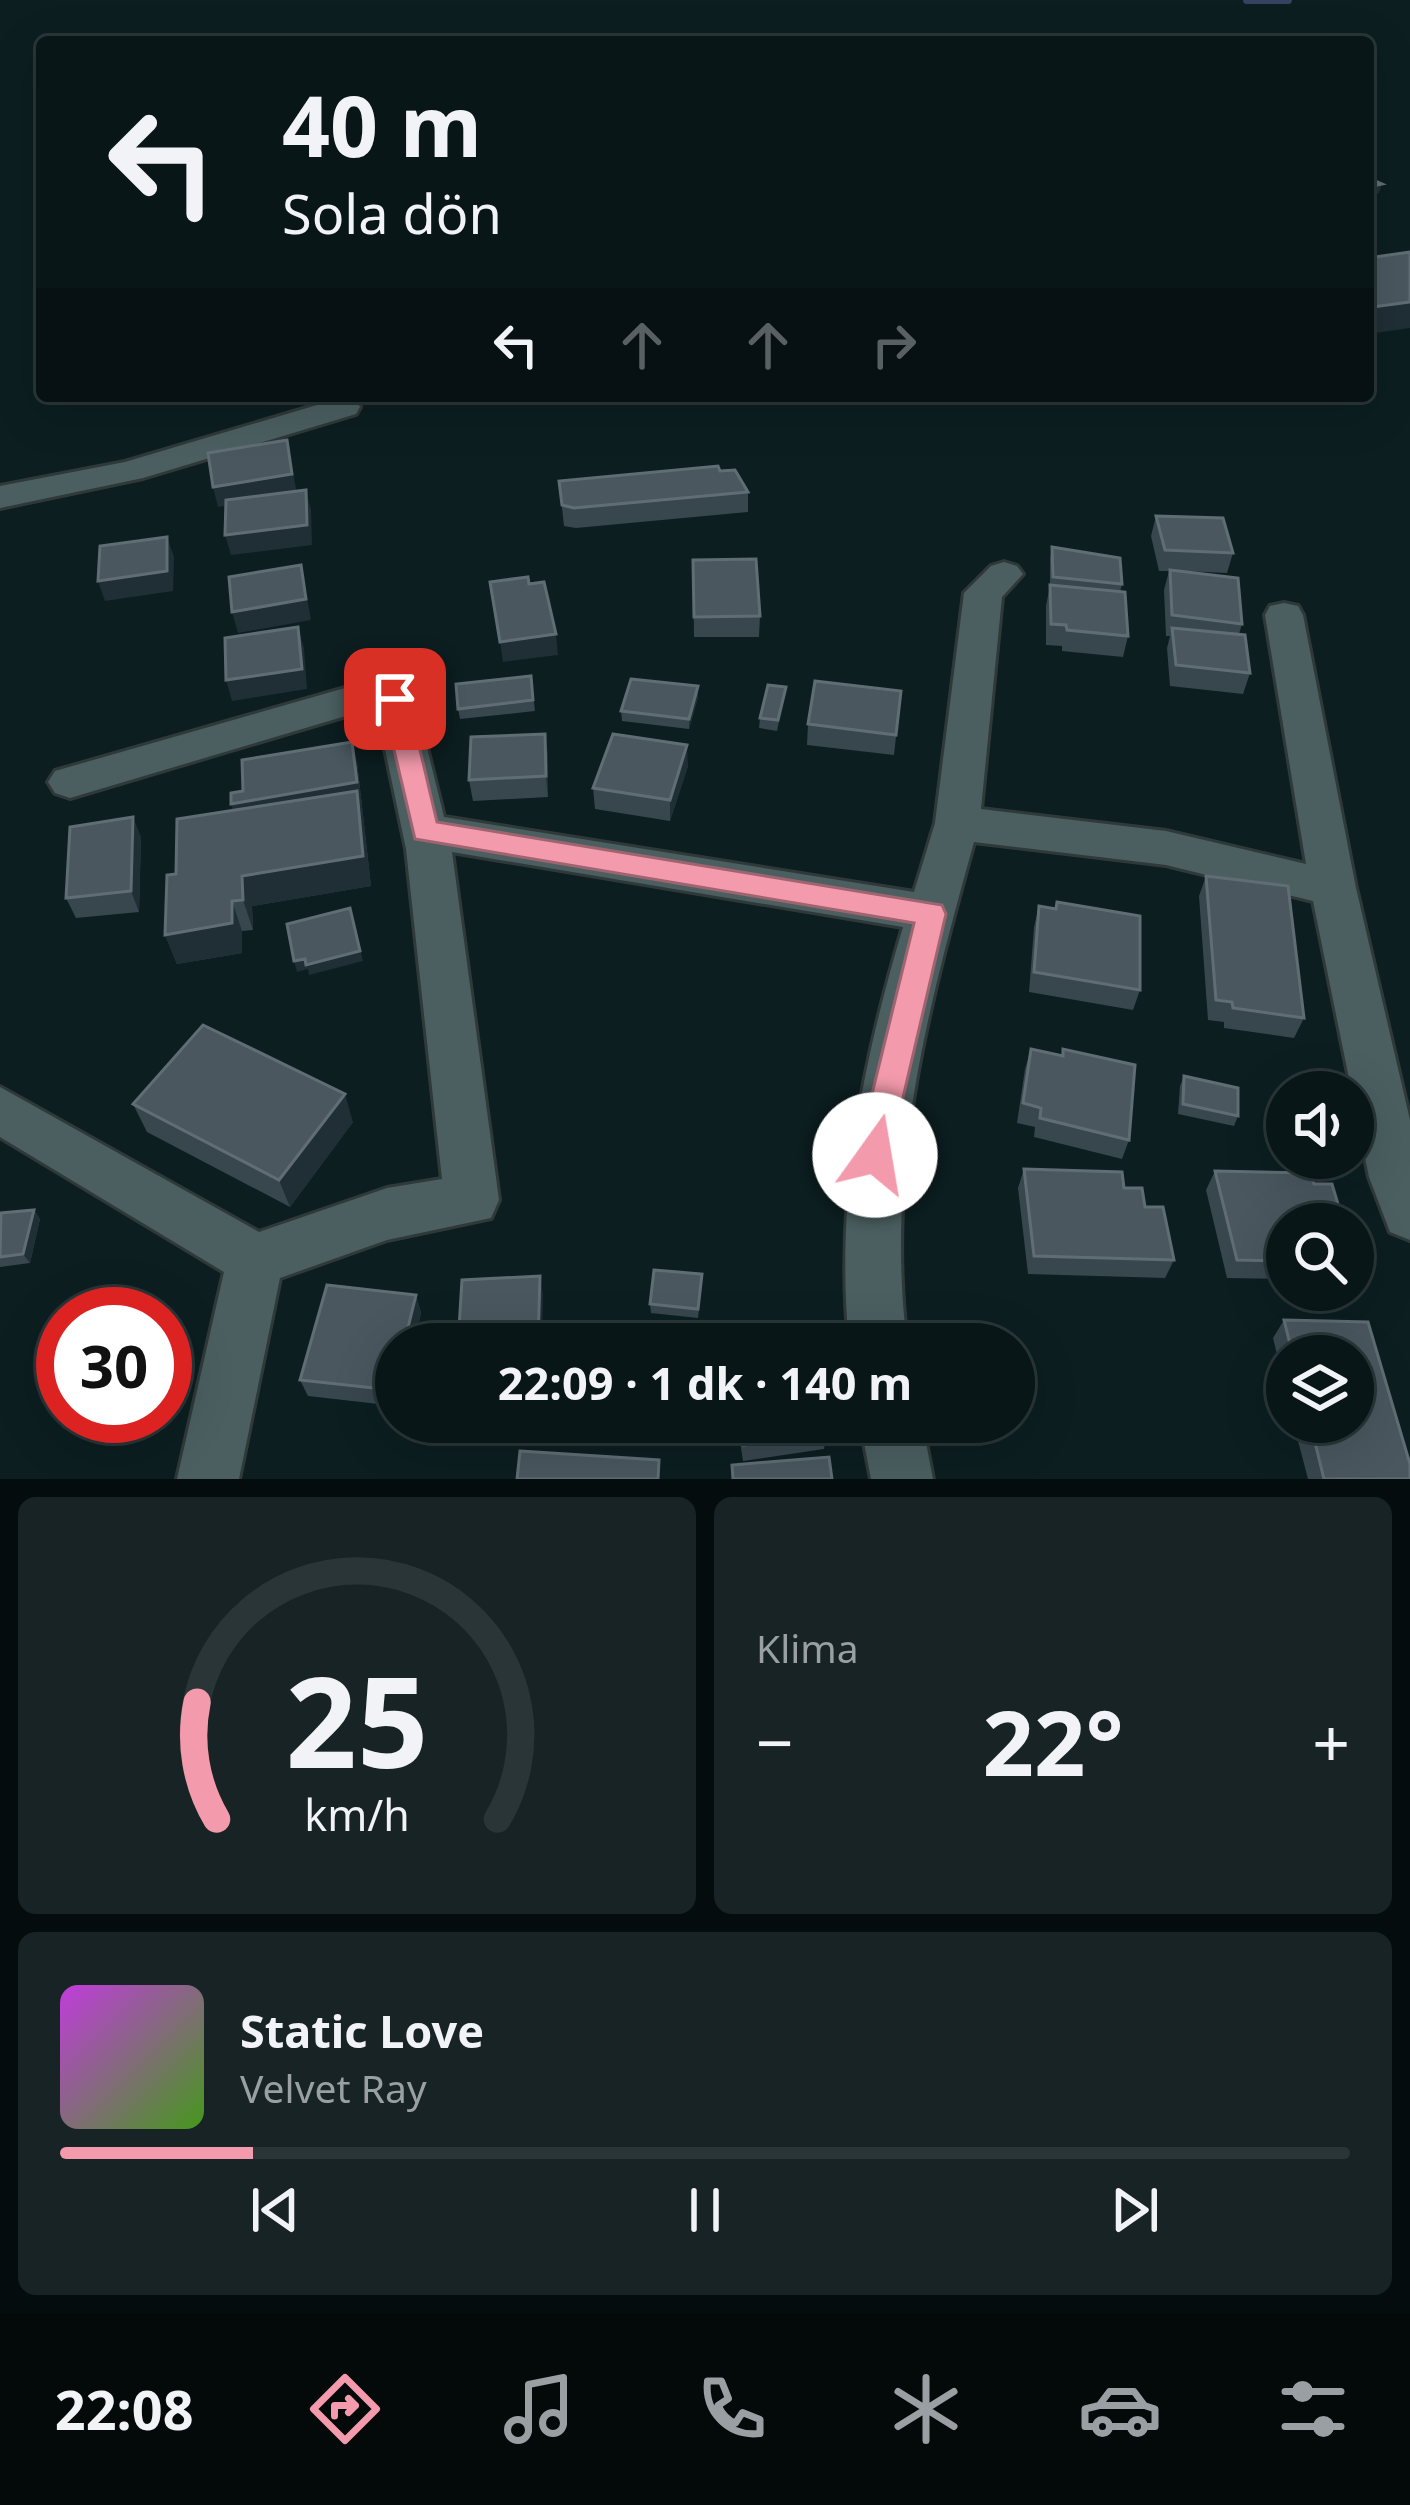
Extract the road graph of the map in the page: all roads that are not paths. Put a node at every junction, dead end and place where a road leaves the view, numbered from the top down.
1 (344, 406) dead end
2 (0, 497) edge
3 (1004, 574) dead end
4 (1284, 615) dead end
5 (70, 782) dead end
6 (957, 824) junction
7 (425, 831) junction
8 (1334, 888) junction
9 (931, 914) junction
10 (0, 1110) edge
11 (1410, 1214) edge
12 (255, 1260) junction
13 (874, 1323) edge
14 (895, 1443) edge
15 (208, 1479) edge
16 (902, 1479) edge

1 - 2 street
3 - 6 street
4 - 8 street
5 - 7 street
6 - 8 street
6 - 9 street
7 - 9 street
7 - 12 street
8 - 11 street
9 - 13 street
10 - 12 street
12 - 15 street
14 - 16 street

